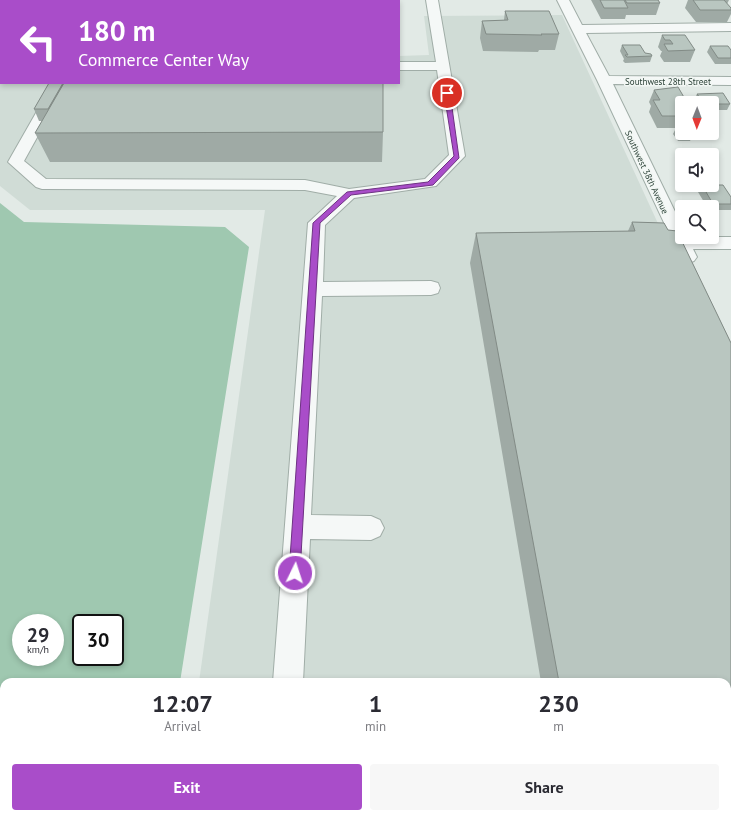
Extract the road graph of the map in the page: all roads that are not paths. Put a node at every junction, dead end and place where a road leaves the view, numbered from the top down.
1 (432, 0) edge
2 (563, 0) edge
3 (578, 28) junction
4 (731, 28) edge
5 (400, 66) edge
6 (443, 66) junction
7 (604, 80) junction
8 (731, 81) edge
9 (59, 84) edge
10 (349, 194) junction
11 (675, 230) edge
12 (719, 242) edge
13 (731, 242) edge
14 (681, 244) edge
15 (694, 270) edge
16 (432, 288) dead end
17 (313, 289) junction
18 (298, 527) junction
19 (371, 528) dead end
20 (288, 678) edge

1 - 6 street
2 - 3 street, Southwest 38th Avenue
3 - 4 street
3 - 7 street, Southwest 38th Avenue
5 - 6 street
6 - 10 street
7 - 8 street, Southwest 28th Street
7 - 11 street, Southwest 38th Avenue
9 - 10 street
10 - 17 street
12 - 13 street
14 - 15 street, Southwest 38th Avenue
16 - 17 street
17 - 18 street
18 - 19 street
18 - 20 street

